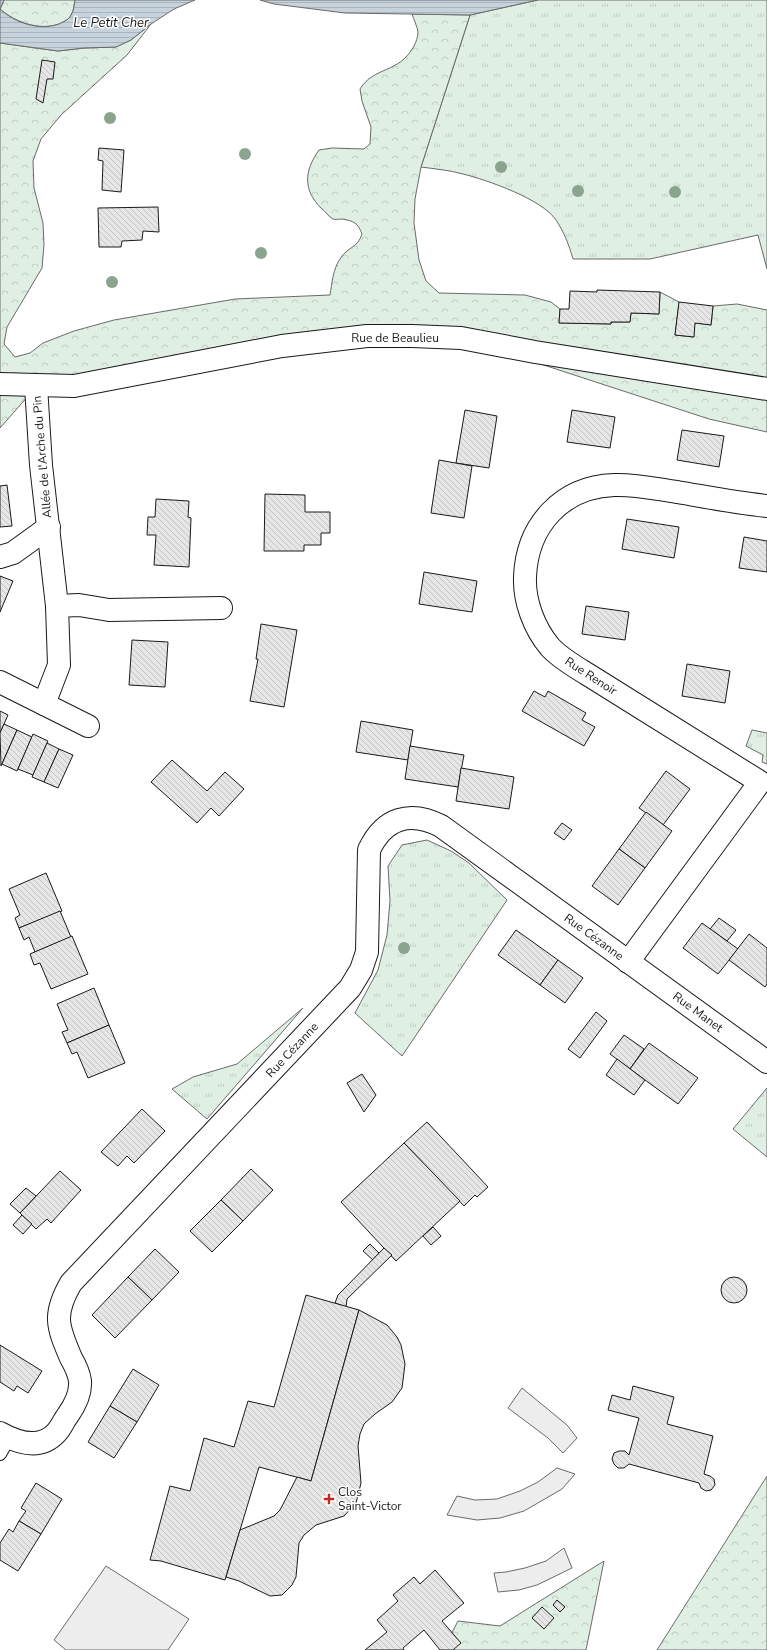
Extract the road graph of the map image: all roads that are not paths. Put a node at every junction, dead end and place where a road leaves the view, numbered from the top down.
1 (0, 384) edge
2 (36, 386) junction
3 (767, 389) edge
4 (767, 506) edge
5 (49, 527) junction
6 (0, 556) edge
7 (57, 606) junction
8 (221, 608) dead end
9 (0, 682) edge
10 (44, 704) junction
11 (88, 726) dead end
12 (763, 784) edge
13 (628, 962) junction
14 (767, 1062) edge
15 (3, 1442) edge

1 - 2 street, Rue de Beaulieu
2 - 3 street, Rue de Beaulieu
2 - 5 street, Allée de l'Arche du Pin
4 - 12 street, Rue Renoir
5 - 6 street, Allée de l'Arche du Pin
5 - 7 street, Allée de l'Arche du Pin
7 - 8 street
7 - 10 street, Allée de l'Arche du Pin
9 - 10 street
10 - 11 street
12 - 13 street, Rue Renoir
13 - 14 street, Rue Manet
13 - 15 street, Rue Cézanne

